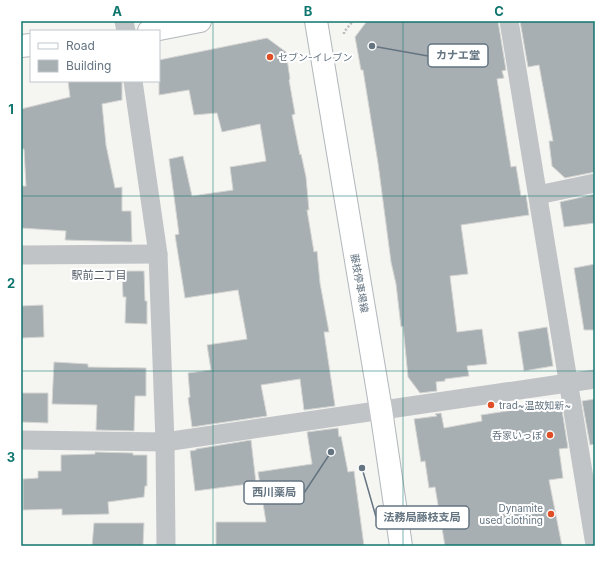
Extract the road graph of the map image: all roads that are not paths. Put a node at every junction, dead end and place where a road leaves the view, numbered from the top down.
1 (200, 21) edge
2 (316, 21) edge
3 (509, 21) edge
4 (154, 30) edge
5 (133, 82) edge
6 (595, 183) edge
7 (538, 195) junction
8 (158, 254) junction
9 (21, 255) edge
10 (595, 379) edge
11 (568, 382) junction
12 (381, 410) junction
13 (21, 440) edge
14 (165, 442) junction
15 (595, 545) edge
16 (166, 546) edge
17 (401, 546) edge

1 - 4 main road
2 - 12 main road, 藤枝停車場線
3 - 7 street
5 - 8 street
6 - 7 street
7 - 11 street
8 - 9 street
8 - 14 street
10 - 11 street
11 - 12 street
11 - 15 street
12 - 14 street
12 - 17 main road, 藤枝停車場線
13 - 14 street
14 - 16 street

